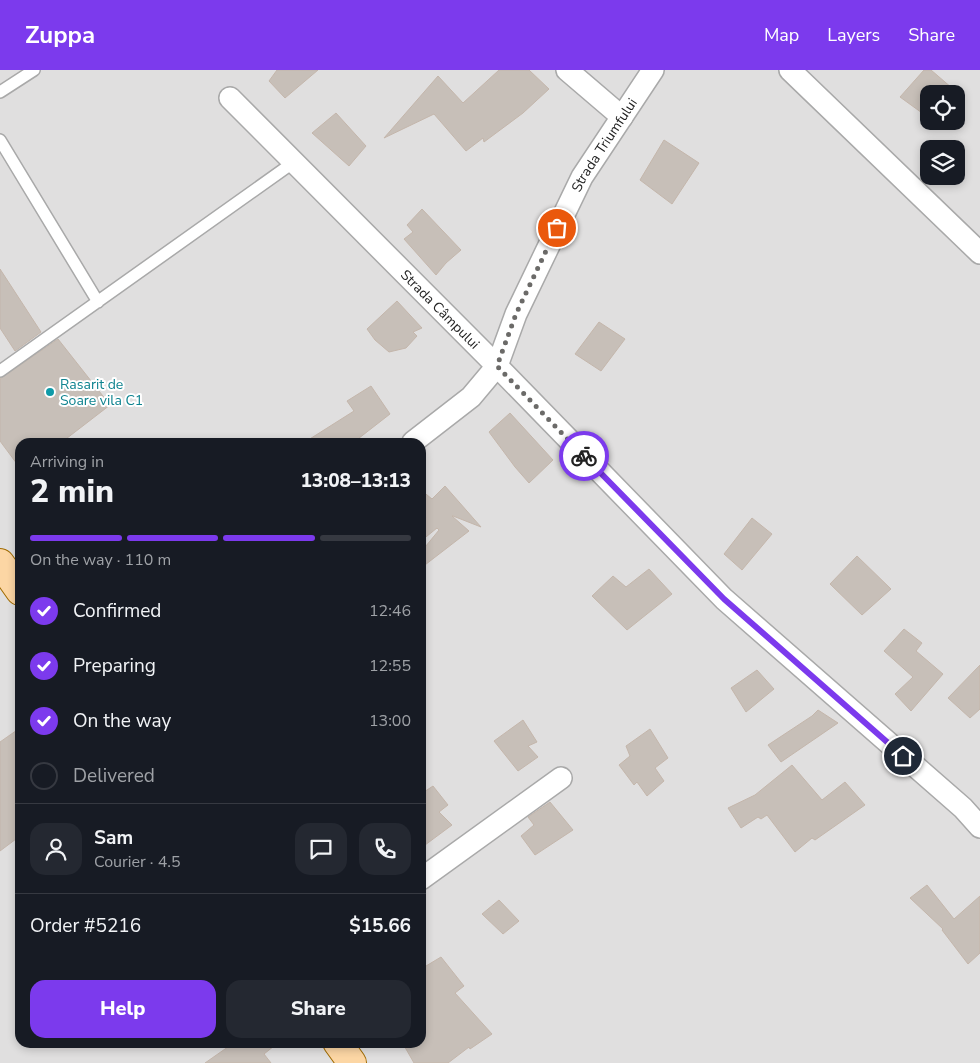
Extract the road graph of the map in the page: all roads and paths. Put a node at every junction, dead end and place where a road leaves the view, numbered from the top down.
1 (34, 70) edge
2 (567, 70) edge
3 (654, 70) edge
4 (790, 70) edge
5 (0, 92) edge
6 (230, 98) dead end
7 (622, 118) junction
8 (0, 140) edge
9 (294, 162) junction
10 (980, 253) edge
11 (98, 302) junction
12 (497, 366) junction
13 (0, 371) edge
14 (418, 438) edge
15 (0, 563) edge
16 (15, 584) edge
17 (561, 778) dead end
18 (980, 826) edge
19 (426, 875) edge
20 (341, 1048) edge
21 (352, 1063) edge

1 - 5 lane
2 - 7 street
3 - 7 street, Strada Triumfului
4 - 10 street
6 - 9 street, Strada Câmpului
7 - 12 street, Strada Triumfului
8 - 11 lane
9 - 11 lane
9 - 12 street, Strada Câmpului
11 - 13 lane
12 - 14 street, Strada Triumfului
12 - 18 street, Strada Câmpului
15 - 16 main road
17 - 19 street
20 - 21 main road

